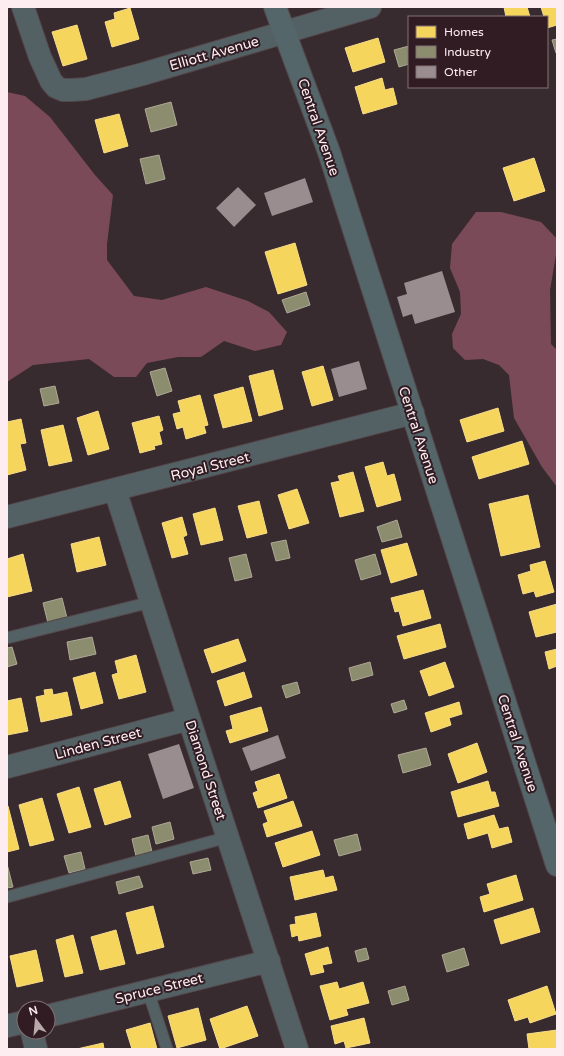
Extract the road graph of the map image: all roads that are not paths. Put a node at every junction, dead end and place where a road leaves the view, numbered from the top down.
1 (23, 7) edge
2 (275, 7) edge
3 (370, 7) edge
4 (285, 32) junction
5 (413, 413) junction
6 (115, 490) junction
7 (7, 517) edge
8 (151, 602) junction
9 (7, 638) edge
10 (189, 719) junction
11 (7, 767) edge
12 (228, 837) junction
13 (557, 865) edge
14 (7, 897) edge
15 (269, 961) junction
16 (148, 991) junction
17 (56, 1014) edge
18 (167, 1049) edge
19 (297, 1049) edge

1 - 4 street, Elliott Avenue
2 - 4 street, Central Avenue
3 - 4 street, Elliott Avenue
4 - 5 street, Central Avenue
5 - 6 street, Royal Street
5 - 13 street, Central Avenue
6 - 7 street, Royal Street
6 - 8 street, Diamond Street
8 - 9 lane
8 - 10 street, Diamond Street
10 - 11 street, Linden Street
10 - 12 street, Diamond Street
12 - 14 lane
12 - 15 street, Diamond Street
15 - 16 street, Spruce Street
15 - 19 street, Diamond Street
16 - 17 street, Spruce Street
16 - 18 lane

